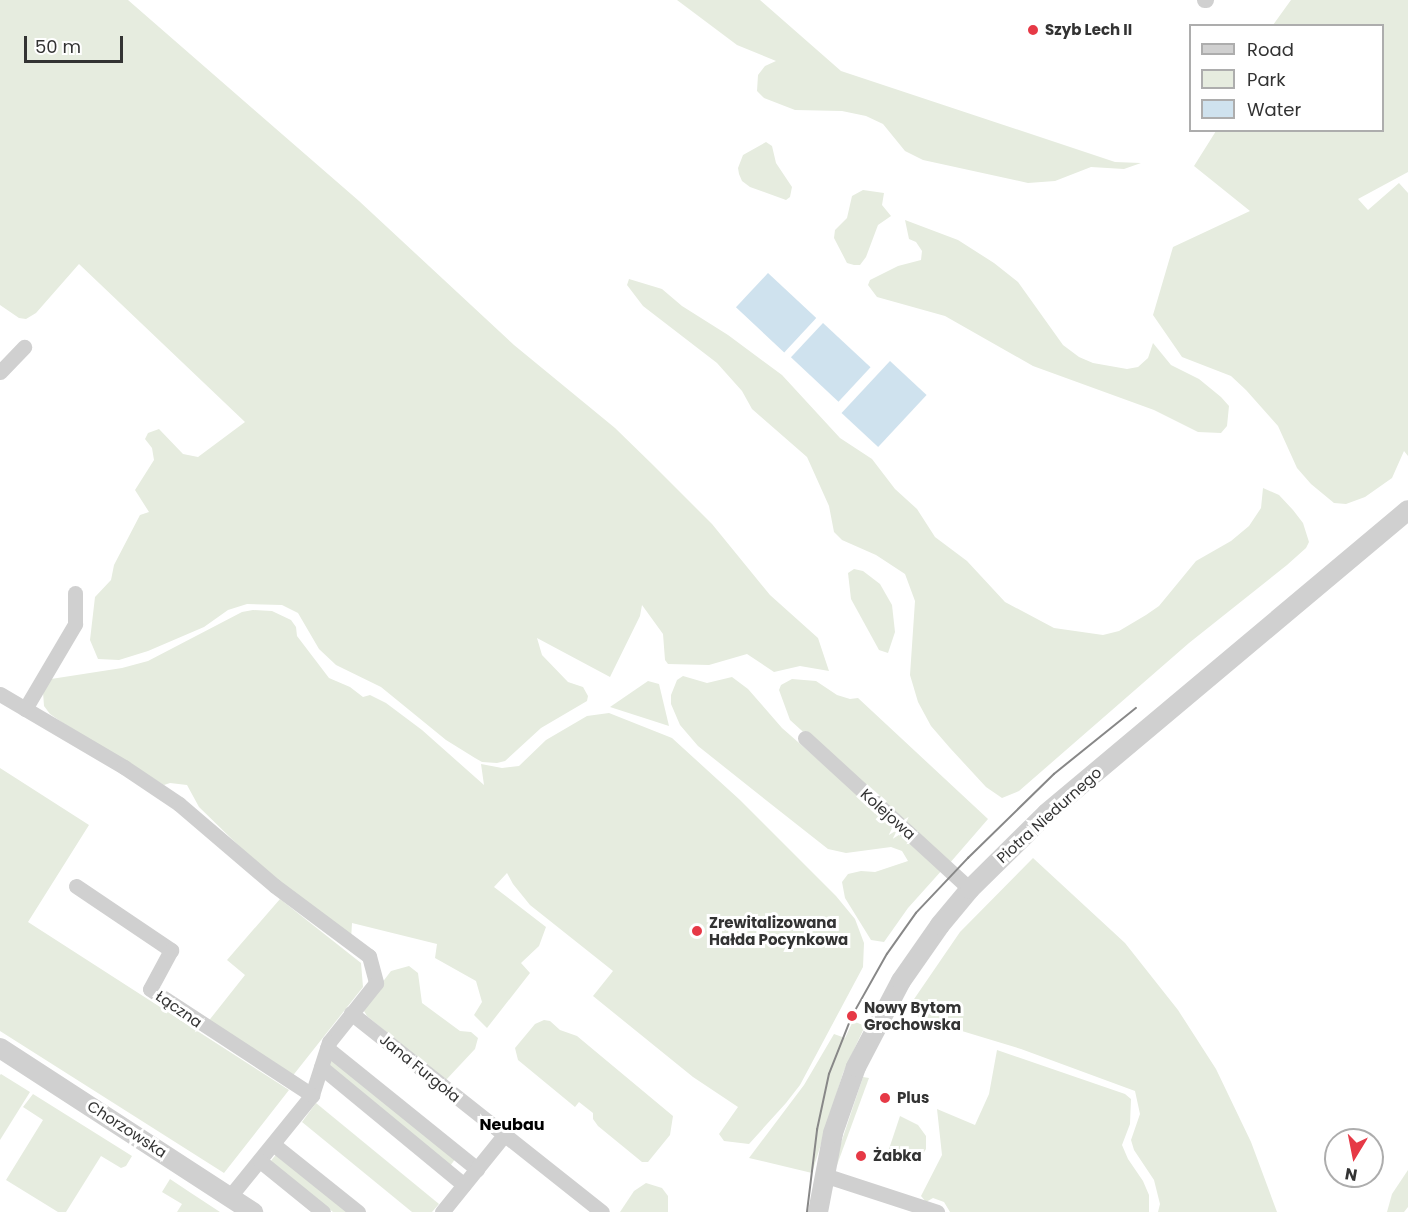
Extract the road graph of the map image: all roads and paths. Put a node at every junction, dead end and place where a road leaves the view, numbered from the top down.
1 (24, 347) dead end
2 (0, 372) edge
3 (1408, 510) edge
4 (75, 593) dead end
5 (0, 694) edge
6 (25, 709) junction
7 (805, 738) dead end
8 (76, 886) dead end
9 (970, 890) junction
10 (351, 1013) junction
11 (0, 1048) edge
12 (327, 1048) junction
13 (321, 1066) junction
14 (312, 1095) junction
15 (505, 1134) junction
16 (273, 1144) junction
17 (260, 1161) junction
18 (477, 1169) junction
19 (824, 1175) junction
20 (464, 1185) junction
21 (231, 1195) junction
22 (253, 1212) edge
23 (323, 1212) edge
24 (358, 1212) edge
25 (442, 1212) edge
26 (602, 1212) edge
27 (818, 1212) edge
28 (937, 1212) edge

1 - 2 street
3 - 9 street, Piotra Niedurnego
4 - 6 street
5 - 6 street
6 - 10 street
7 - 9 street, Kolejowa
8 - 14 street, Łączna
9 - 19 street, Piotra Niedurnego
10 - 12 street
10 - 15 street, Jana Furgoła
11 - 21 street, Chorzowska
12 - 13 street
12 - 18 street
13 - 14 street
13 - 20 street
14 - 16 street
15 - 18 street
15 - 26 street, Jana Furgoła
16 - 17 street
16 - 24 street
17 - 21 street
17 - 23 street
18 - 20 street
19 - 27 street, Piotra Niedurnego
19 - 28 street
20 - 25 street
21 - 22 street, Chorzowska

